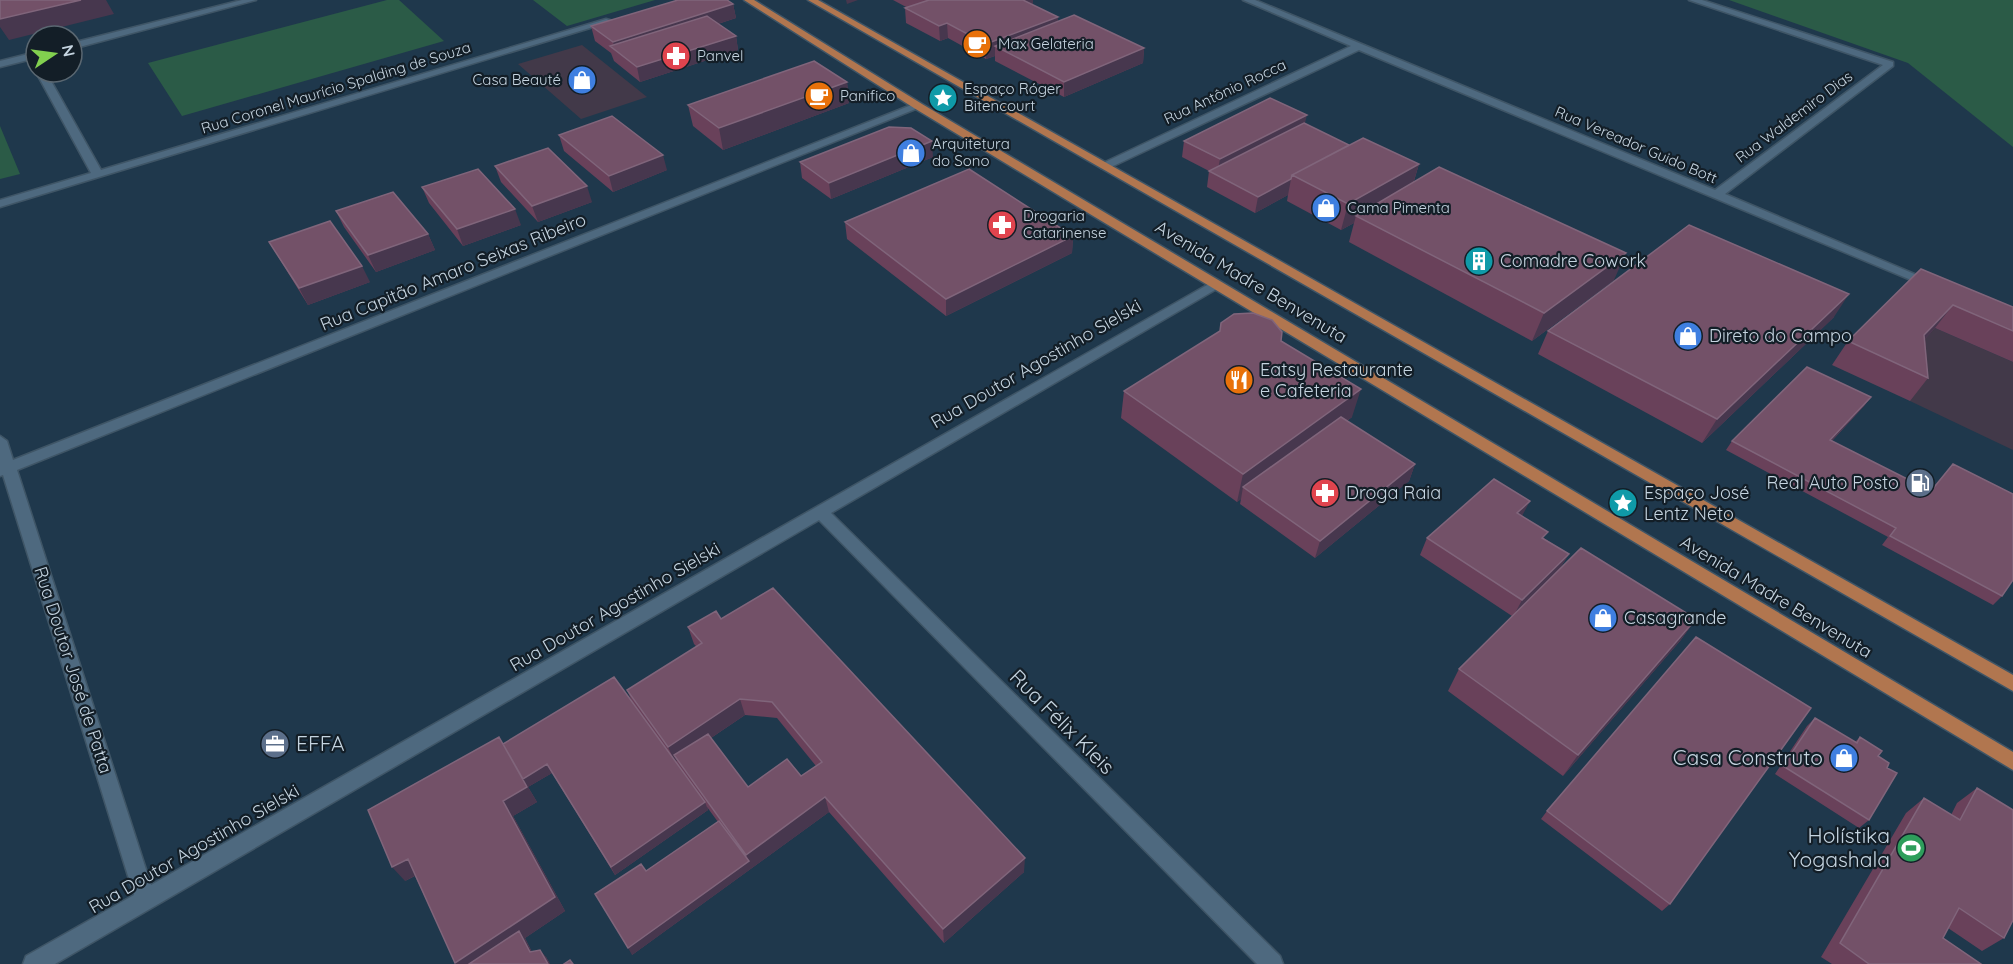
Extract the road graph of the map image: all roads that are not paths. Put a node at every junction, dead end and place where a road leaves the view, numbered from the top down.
1 (252, 0) edge
2 (748, 0) edge
3 (812, 0) edge
4 (1247, 0) edge
5 (1693, 0) edge
6 (624, 17) edge
7 (84, 43) edge
8 (1359, 46) junction
9 (24, 60) edge
10 (0, 64) edge
11 (47, 84) edge
12 (918, 106) junction
13 (1105, 166) junction
14 (98, 175) junction
15 (1716, 195) junction
16 (0, 204) edge
17 (1216, 284) junction
18 (1947, 290) edge
19 (0, 441) edge
20 (4, 469) edge
21 (820, 511) junction
22 (2013, 684) edge
23 (2013, 762) edge
24 (146, 900) junction
25 (34, 964) edge
26 (1272, 964) edge

1 - 7 street
2 - 12 main road, Avenida Madre Benvenuta
3 - 13 main road, Avenida Madre Benvenuta
4 - 8 street, Rua Vereador Guido Bott
5 - 15 street, Rua Waldemiro Dias
6 - 14 street, Rua Coronel Maurício Spalding de Souza
8 - 13 street, Rua Antônio Rocca
8 - 15 street, Rua Vereador Guido Bott
9 - 10 street
11 - 14 street
12 - 17 main road, Avenida Madre Benvenuta
12 - 20 street, Rua Capitão Amaro Seixas Ribeiro
13 - 22 main road, Avenida Madre Benvenuta
14 - 16 street, Rua Coronel Maurício Spalding de Souza
15 - 18 street, Rua Vereador Guido Bott
17 - 21 street, Rua Doutor Agostinho Sielski
17 - 23 main road, Avenida Madre Benvenuta
19 - 20 street, Rua Doutor José de Patta
20 - 24 street, Rua Doutor José de Patta
21 - 24 street, Rua Doutor Agostinho Sielski
21 - 26 street, Rua Félix Kleis
24 - 25 street, Rua Doutor Agostinho Sielski

